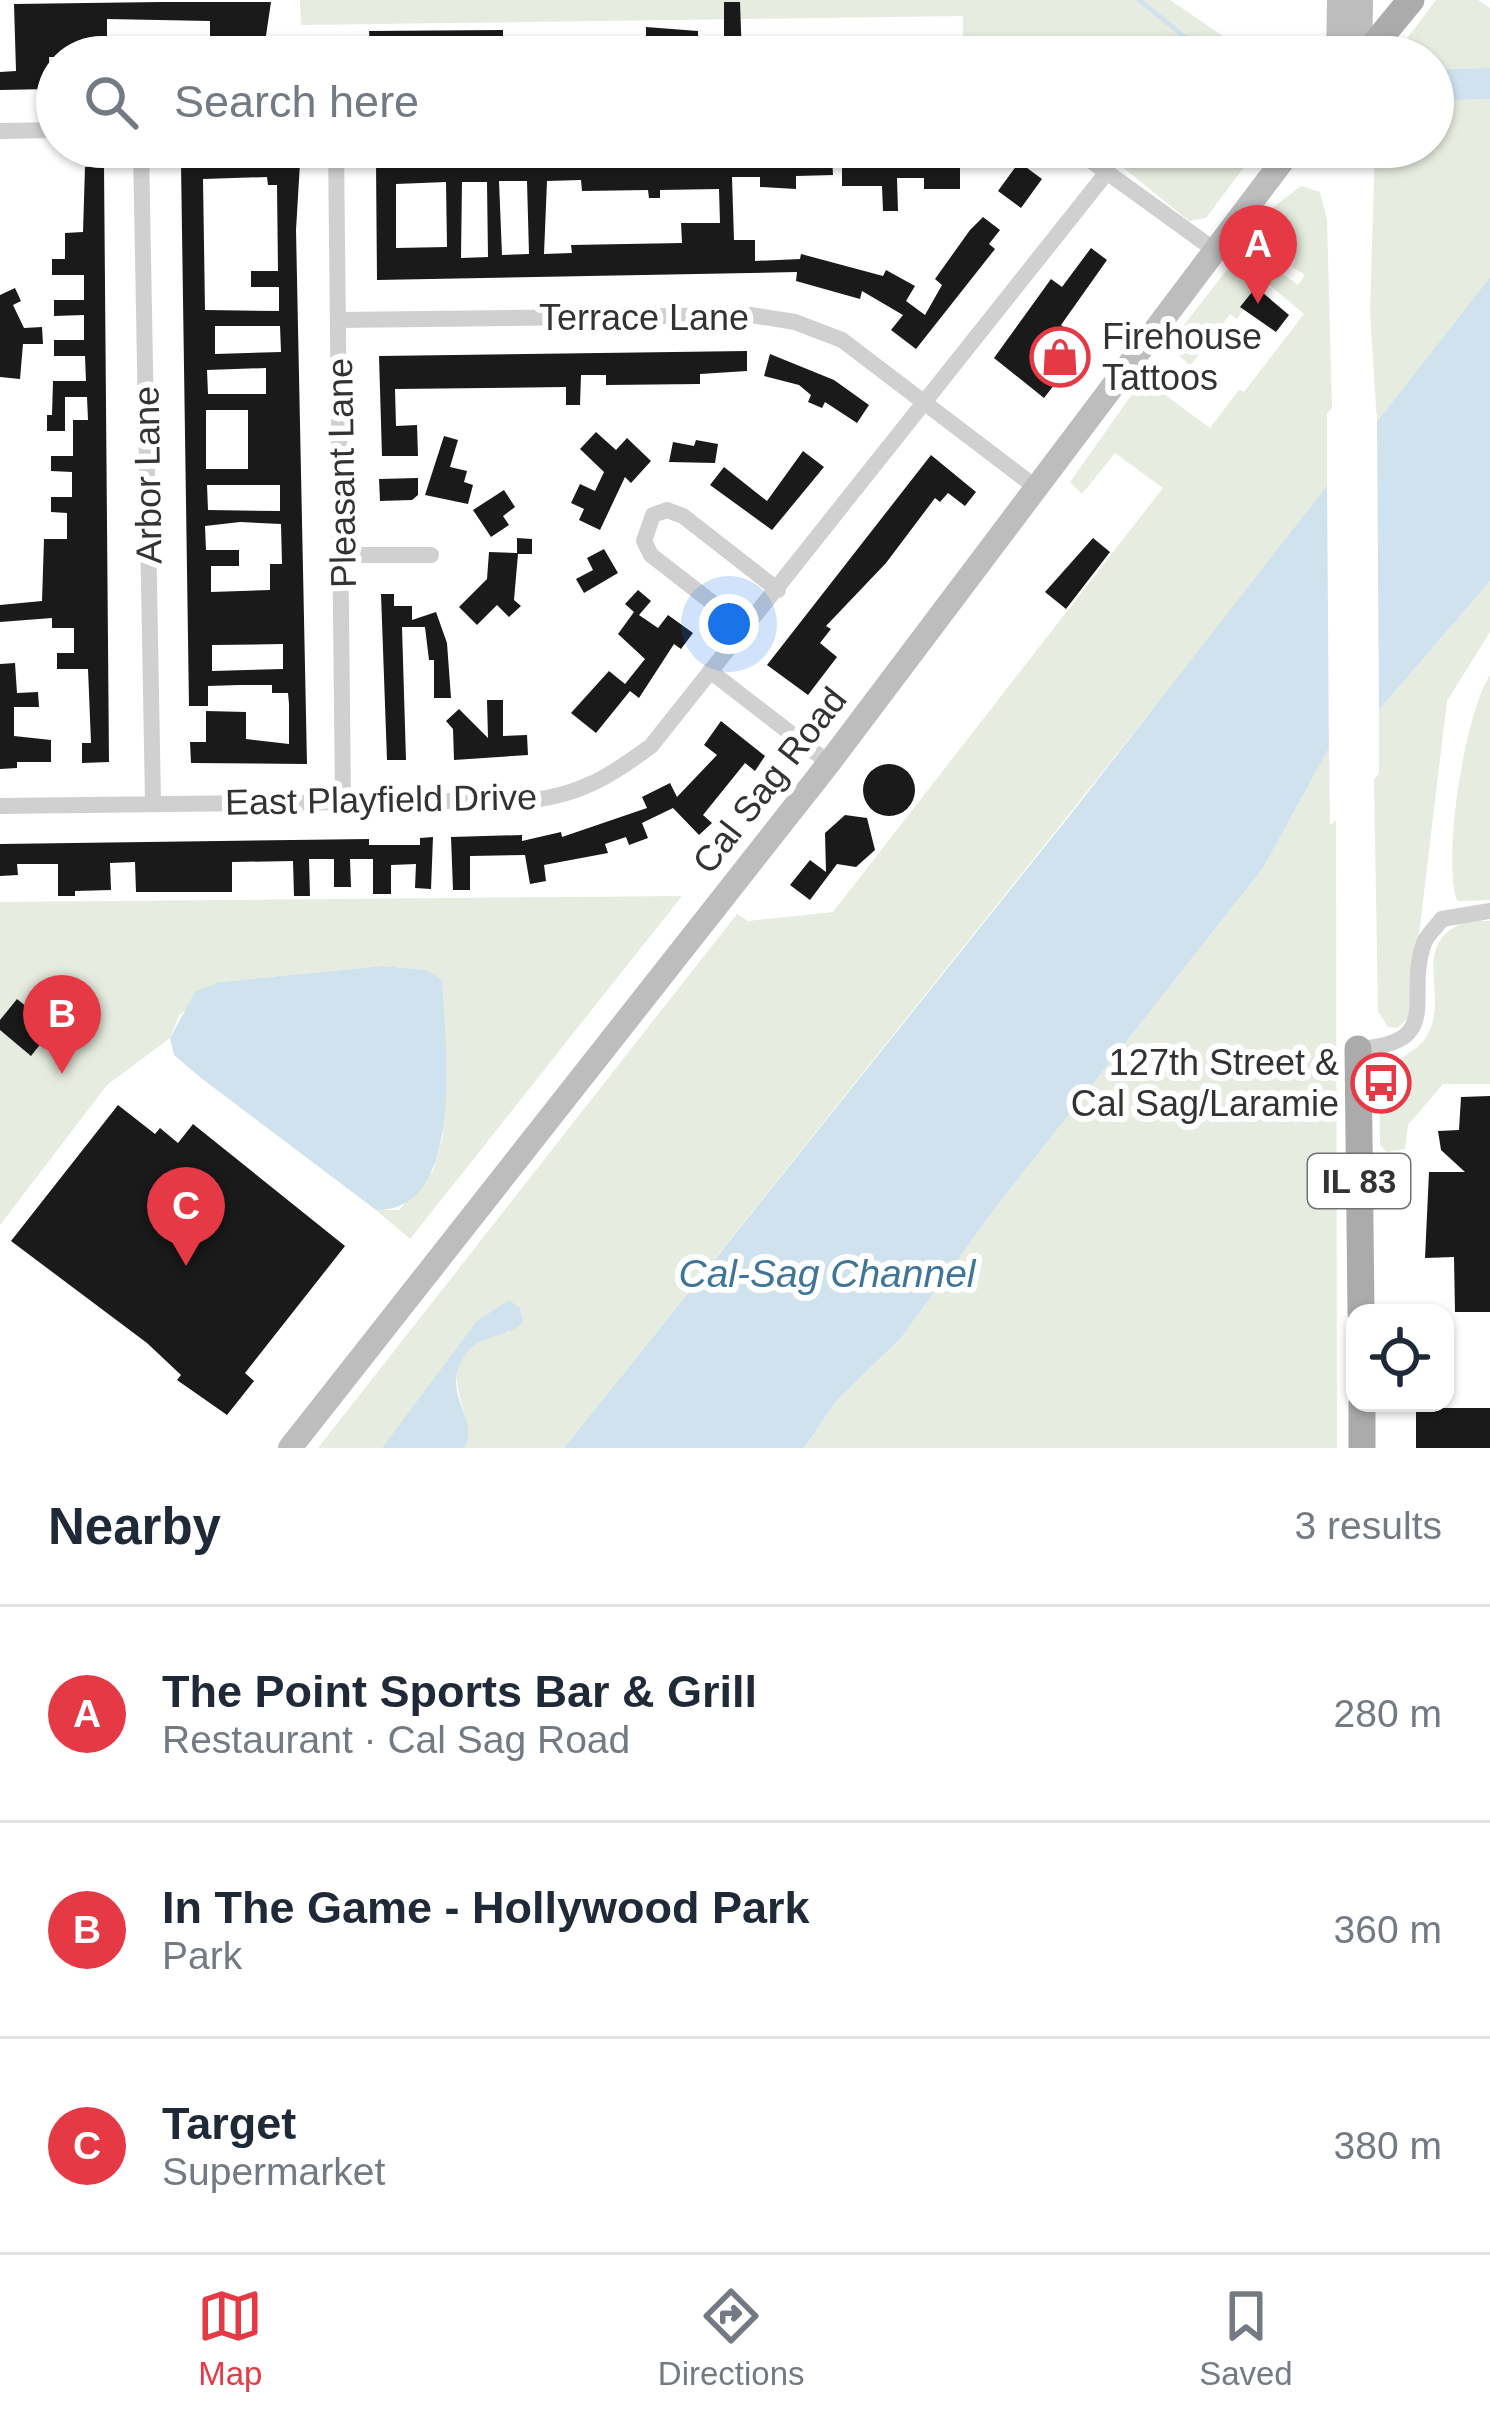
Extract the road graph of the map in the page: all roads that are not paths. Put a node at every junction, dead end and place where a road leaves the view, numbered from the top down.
1 (1339, 0) edge
2 (1361, 0) edge
3 (1411, 0) edge
4 (1338, 36) edge
5 (1362, 36) edge
6 (1380, 36) edge
7 (0, 130) edge
8 (36, 130) edge
9 (141, 168) edge
10 (336, 168) edge
11 (1104, 168) edge
12 (1277, 168) edge
13 (1108, 171) junction
14 (1216, 251) junction
15 (339, 320) junction
16 (925, 402) junction
17 (1038, 489) junction
18 (343, 555) junction
19 (431, 555) dead end
20 (778, 590) junction
21 (746, 629) junction
22 (710, 671) junction
23 (829, 763) junction
24 (343, 799) junction
25 (153, 802) junction
26 (0, 806) edge
27 (1490, 911) edge
28 (1358, 1049) joint
29 (1360, 1304) edge
30 (1362, 1412) edge
31 (290, 1448) edge
32 (1362, 1448) edge

1 - 4 main road
2 - 5 main road
3 - 6 main road
7 - 8 street
9 - 25 street, Arbor Lane
10 - 15 street, Pleasant Lane
11 - 13 street
12 - 14 main road, Cal Sag Road
13 - 14 street
13 - 16 street, East Playfield Drive
14 - 17 main road, Cal Sag Road
15 - 16 street, Terrace Lane
15 - 18 street, Pleasant Lane
16 - 17 street, Terrace Lane
16 - 20 street, East Playfield Drive
17 - 23 main road, Cal Sag Road
18 - 19 street
18 - 24 street, Pleasant Lane
20 - 21 street, East Playfield Drive
20 - 21 street
21 - 22 street, East Playfield Drive
22 - 23 street
22 - 24 street, East Playfield Drive
23 - 31 main road, Cal Sag Road
24 - 25 street, East Playfield Drive
25 - 26 street, East Playfield Drive
27 - 28 street
28 - 29 main road, IL 83
30 - 32 main road

